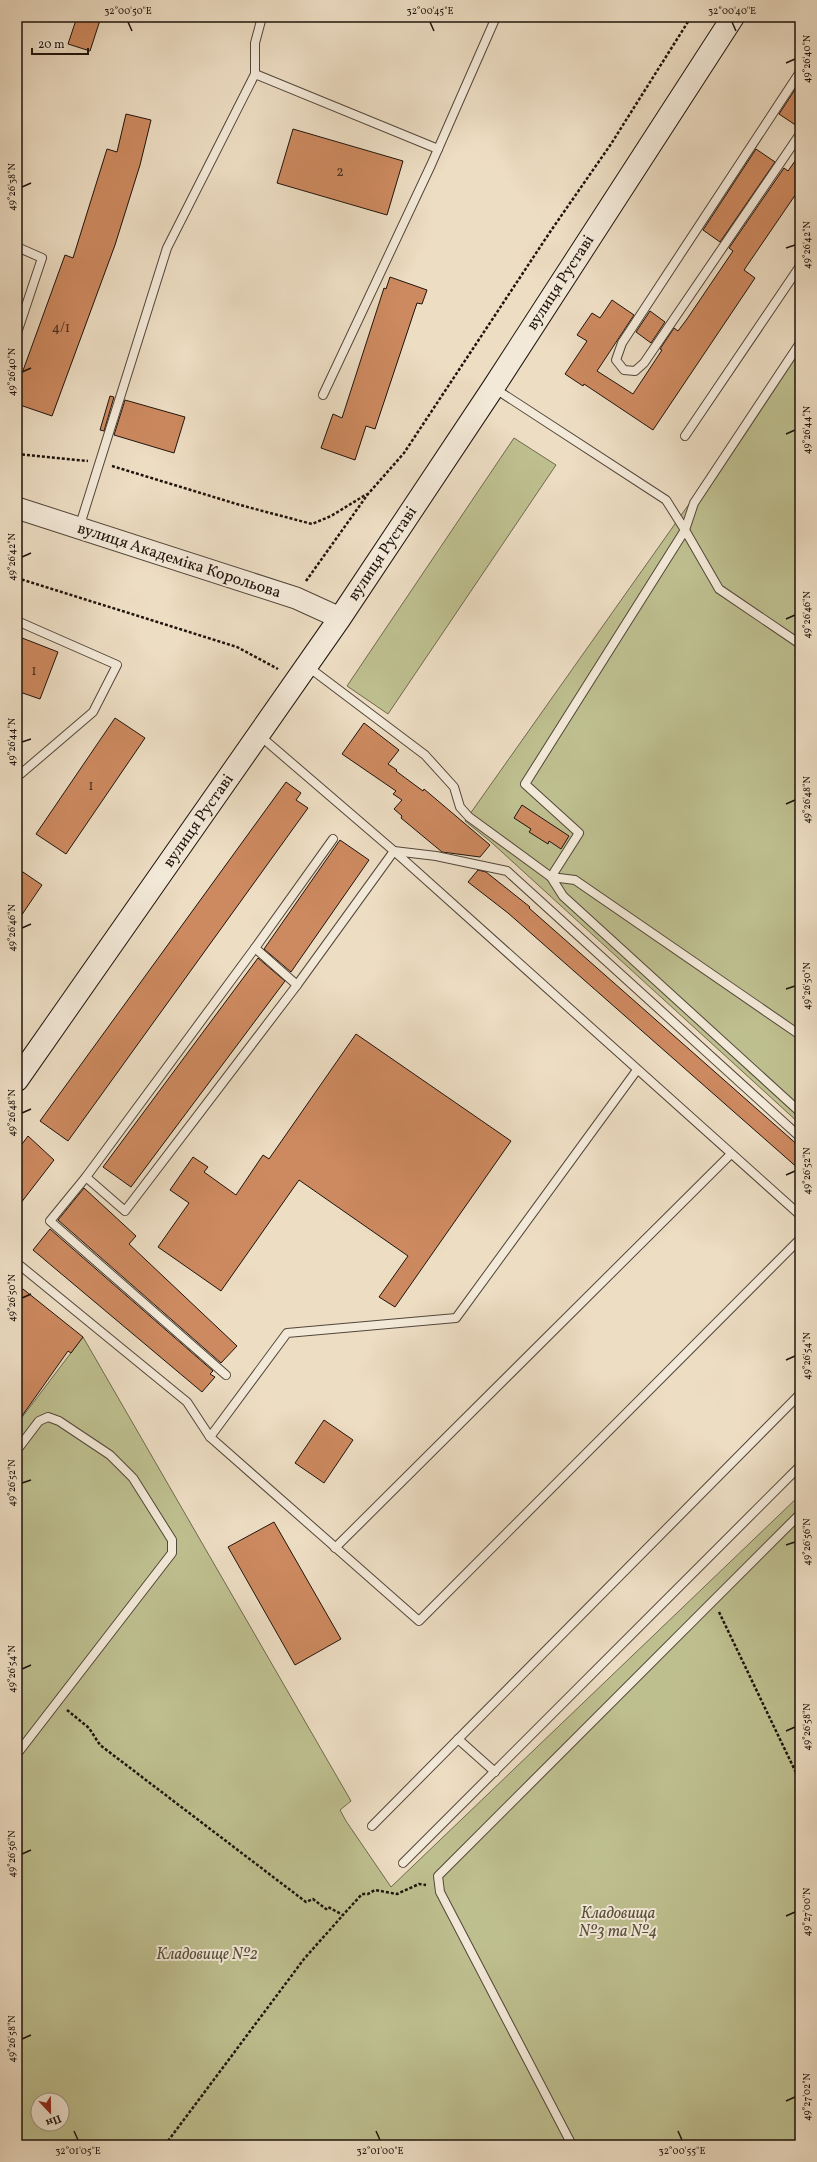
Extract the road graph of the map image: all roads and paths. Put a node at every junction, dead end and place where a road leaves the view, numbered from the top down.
1 (262, 17) edge
2 (496, 17) edge
3 (691, 17) edge
4 (733, 17) edge
5 (800, 72) edge
6 (255, 74) junction
7 (800, 134) edge
8 (438, 149) junction
9 (17, 247) edge
10 (800, 266) edge
11 (17, 333) edge
12 (800, 343) edge
13 (493, 388) junction
14 (323, 395) dead end
15 (685, 436) dead end
16 (17, 454) edge
17 (99, 462) junction
18 (369, 493) junction
19 (17, 508) edge
20 (78, 529) junction
21 (685, 530) junction
22 (17, 578) edge
23 (306, 582) dead end
24 (340, 618) junction
25 (17, 621) edge
26 (800, 644) edge
27 (307, 666) junction
28 (278, 669) dead end
29 (259, 735) junction
30 (17, 777) edge
31 (333, 839) dead end
32 (394, 852) junction
33 (551, 878) junction
34 (256, 948) junction
35 (297, 985) junction
36 (800, 1035) edge
37 (636, 1070) junction
38 (17, 1080) edge
39 (800, 1112) edge
40 (800, 1137) edge
41 (731, 1154) junction
42 (86, 1177) junction
43 (800, 1215) edge
44 (800, 1239) edge
45 (17, 1264) edge
46 (226, 1375) dead end
47 (800, 1394) edge
48 (210, 1437) junction
49 (17, 1450) edge
50 (800, 1466) edge
51 (800, 1514) edge
52 (335, 1548) junction
53 (714, 1601) junction
54 (57, 1702) junction
55 (458, 1739) junction
56 (17, 1754) edge
57 (495, 1772) junction
58 (800, 1781) edge
59 (372, 1826) dead end
60 (403, 1862) dead end
61 (439, 1882) junction
62 (343, 1915) junction
63 (165, 2145) edge
64 (572, 2145) edge

1 - 6 lane
2 - 8 lane
3 - 18 path
4 - 13 main road, вулиця Руставі
5 - 7 lane
6 - 8 lane
6 - 17 lane
8 - 14 lane
9 - 11 lane
10 - 15 lane
12 - 21 lane
13 - 21 lane
13 - 24 main road, вулиця Руставі
16 - 17 path
17 - 18 path
17 - 20 lane
18 - 23 path
19 - 20 street, вулиця Академіка Корольова
20 - 24 street, вулиця Академіка Корольова
21 - 26 lane
21 - 33 lane
22 - 28 path
24 - 27 main road, вулиця Руставі
25 - 30 lane
27 - 29 main road, вулиця Руставі
27 - 33 lane
29 - 32 lane
29 - 38 main road, вулиця Руставі
31 - 34 lane
32 - 35 lane
32 - 37 lane
32 - 40 lane
33 - 36 lane
33 - 39 lane
34 - 35 lane
34 - 42 lane
35 - 42 lane
37 - 41 lane
37 - 48 lane
41 - 43 lane
41 - 52 lane
42 - 46 lane
44 - 52 lane
45 - 48 lane
47 - 55 lane
48 - 52 lane
49 - 54 lane
50 - 57 lane
51 - 53 lane
53 - 58 path
53 - 61 lane
54 - 56 lane
54 - 62 path
55 - 57 lane
55 - 59 lane
57 - 60 lane
61 - 62 path
61 - 64 lane
62 - 63 path

